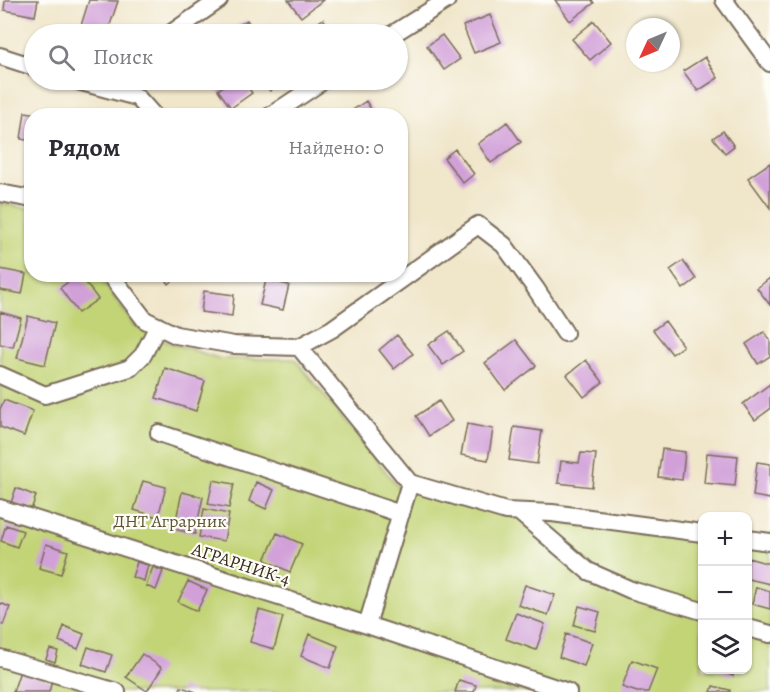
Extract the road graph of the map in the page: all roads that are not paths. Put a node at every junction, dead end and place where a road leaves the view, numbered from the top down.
1 (219, 0) edge
2 (447, 0) edge
3 (724, 0) edge
4 (184, 24) edge
5 (408, 25) edge
6 (0, 56) edge
7 (770, 63) edge
8 (24, 64) edge
9 (119, 90) edge
10 (309, 90) edge
11 (147, 108) edge
12 (282, 108) edge
13 (0, 193) edge
14 (24, 198) edge
15 (408, 275) edge
16 (116, 282) edge
17 (398, 282) edge
18 (158, 326) junction
19 (565, 333) dead end
20 (299, 347) junction
21 (0, 375) edge
22 (159, 433) dead end
23 (410, 483) junction
24 (0, 508) edge
25 (519, 512) junction
26 (401, 514) junction
27 (698, 532) edge
28 (752, 540) edge
29 (770, 542) edge
30 (698, 610) edge
31 (367, 625) junction
32 (752, 629) edge
33 (770, 634) edge
34 (0, 658) edge
35 (117, 692) edge
36 (568, 692) edge

1 - 4 street
2 - 5 street
3 - 7 street
6 - 8 street
9 - 11 street
10 - 12 street
13 - 14 street
15 - 19 street
16 - 18 street
17 - 20 street
18 - 20 street
18 - 21 street
20 - 23 street
22 - 26 street
23 - 25 street
23 - 26 street
24 - 31 street, АГРАРНИК-4
25 - 27 street
25 - 30 street
26 - 31 street
28 - 29 street
31 - 36 street, АГРАРНИК-4
32 - 33 street
34 - 35 street

